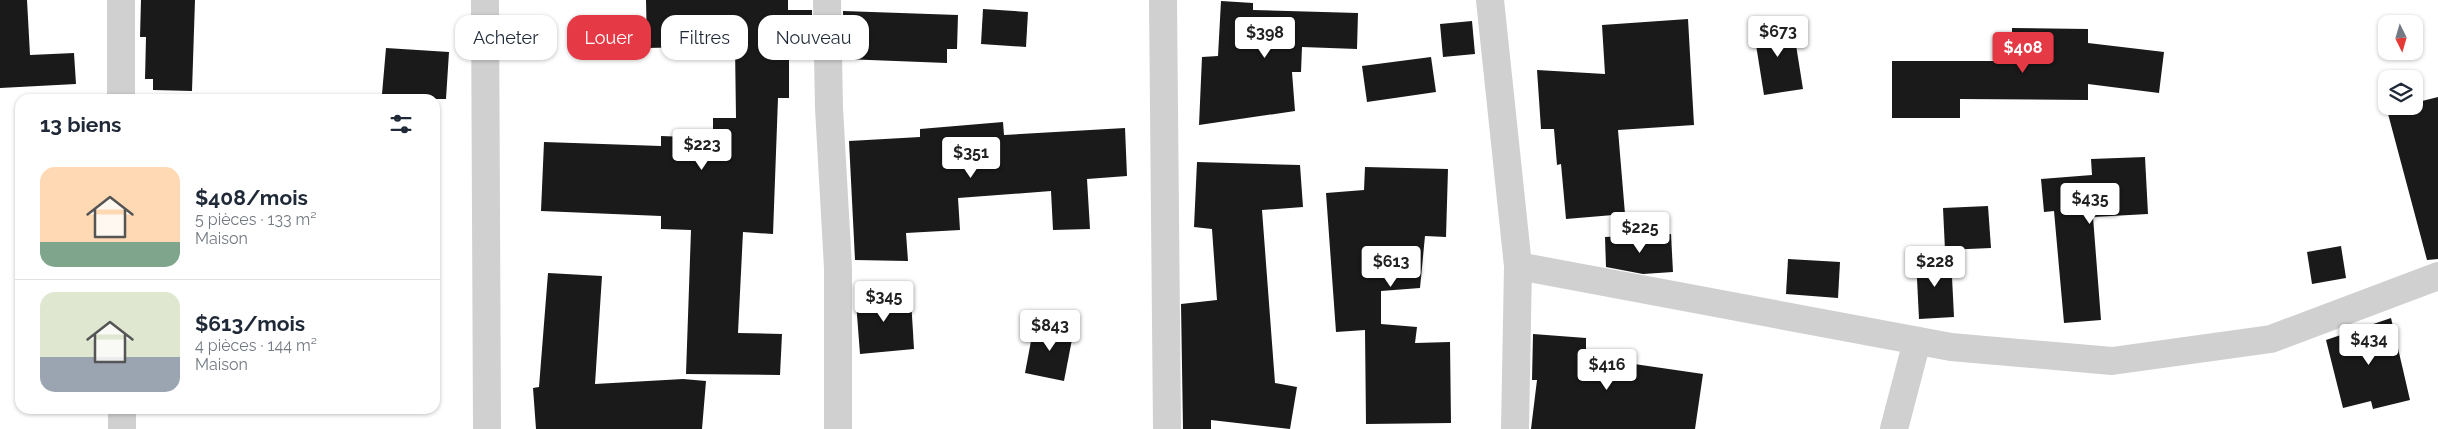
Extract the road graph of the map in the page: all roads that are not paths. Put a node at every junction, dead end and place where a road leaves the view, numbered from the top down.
1 (121, 0) edge
2 (485, 0) edge
3 (827, 0) edge
4 (1163, 0) edge
5 (1490, 0) edge
6 (121, 94) edge
7 (1518, 266) junction
8 (2438, 276) edge
9 (1917, 341) junction
10 (122, 414) edge
11 (122, 429) edge
12 (487, 429) edge
13 (838, 429) edge
14 (1167, 429) edge
15 (1515, 429) edge
16 (1894, 429) edge

1 - 6 street
2 - 12 street
3 - 13 street
4 - 14 street
5 - 7 street
7 - 9 street
7 - 15 street
8 - 9 street
9 - 16 street
10 - 11 street

